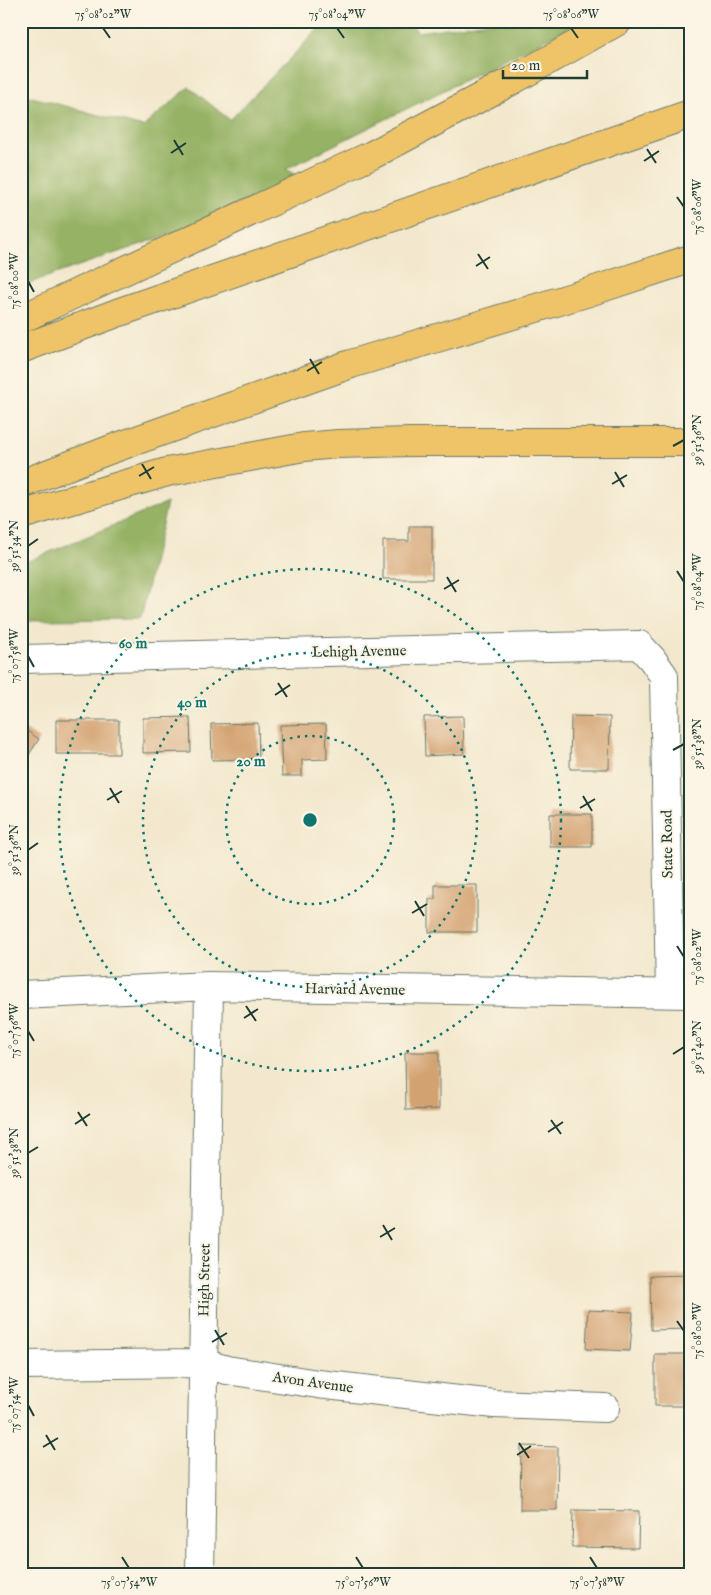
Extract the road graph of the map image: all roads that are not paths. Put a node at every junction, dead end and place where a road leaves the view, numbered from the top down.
1 (618, 21) edge
2 (690, 114) edge
3 (690, 259) edge
4 (21, 319) edge
5 (21, 349) edge
6 (661, 441) junction
7 (690, 442) edge
8 (690, 449) edge
9 (21, 484) edge
10 (21, 515) edge
11 (21, 659) edge
12 (664, 694) joint
13 (209, 986) junction
14 (680, 994) edge
15 (21, 995) edge
16 (202, 1363) junction
17 (21, 1365) edge
18 (605, 1408) dead end
19 (200, 1574) edge

1 - 4 highway
2 - 5 highway
3 - 9 highway
6 - 7 highway
6 - 8 highway
6 - 10 highway
11 - 12 street, Lehigh Avenue
12 - 14 street, State Road
13 - 14 street, Harvard Avenue
13 - 15 street, Harvard Avenue
13 - 16 street, High Street
16 - 17 street, Avon Avenue
16 - 18 street, Avon Avenue
16 - 19 street, High Street

